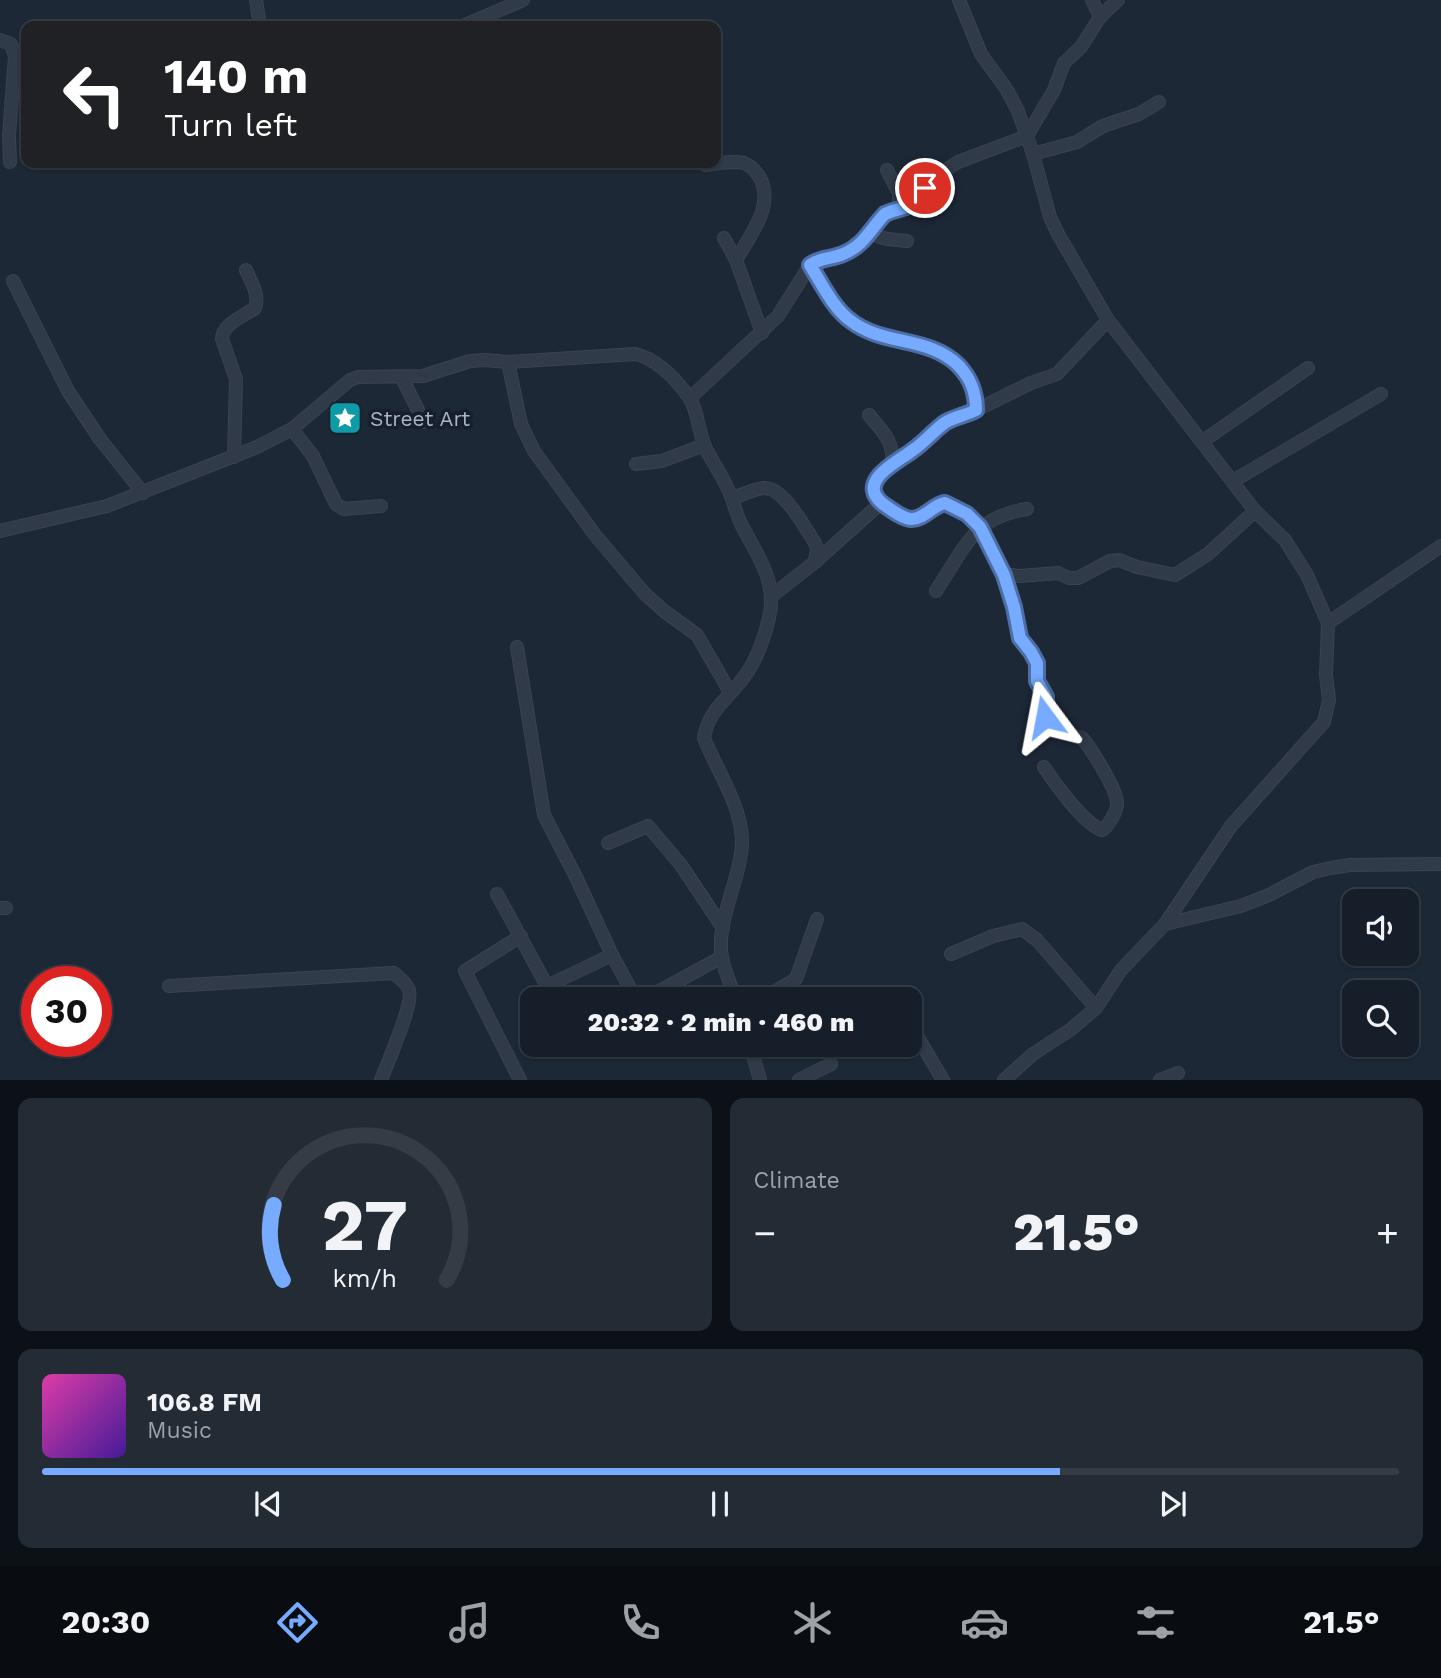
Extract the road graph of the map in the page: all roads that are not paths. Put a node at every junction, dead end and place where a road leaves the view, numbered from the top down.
1 (256, 0) edge
2 (523, 0) edge
3 (959, 0) edge
4 (1091, 0) edge
5 (1118, 0) edge
6 (1100, 16) junction
7 (259, 21) edge
8 (475, 21) edge
9 (0, 40) edge
10 (1159, 102) dead end
11 (1027, 136) junction
12 (1033, 154) junction
13 (10, 162) dead end
14 (721, 164) edge
15 (887, 170) dead end
16 (899, 210) junction
17 (871, 234) junction
18 (724, 238) dead end
19 (908, 241) dead end
20 (736, 260) junction
21 (810, 265) junction
22 (246, 270) dead end
23 (13, 281) dead end
24 (1108, 320) junction
25 (762, 333) junction
26 (508, 362) junction
27 (1308, 368) dead end
28 (402, 378) junction
29 (1381, 394) dead end
30 (690, 398) junction
31 (976, 410) junction
32 (869, 415) dead end
33 (424, 422) dead end
34 (292, 429) junction
35 (1203, 442) junction
36 (704, 445) junction
37 (234, 457) junction
38 (636, 464) dead end
39 (892, 464) junction
40 (1233, 481) junction
41 (143, 493) junction
42 (732, 498) junction
43 (881, 503) junction
44 (381, 506) dead end
45 (1027, 509) dead end
46 (1255, 511) junction
47 (980, 527) junction
48 (0, 531) edge
49 (1441, 546) edge
50 (815, 562) junction
51 (1004, 575) junction
52 (936, 591) dead end
53 (772, 594) junction
54 (1328, 623) junction
55 (517, 647) dead end
56 (730, 692) junction
57 (1044, 767) dead end
58 (608, 843) dead end
59 (1441, 864) edge
60 (497, 894) dead end
61 (817, 919) dead end
62 (1165, 924) junction
63 (723, 928) junction
64 (521, 936) junction
65 (951, 954) dead end
66 (612, 955) junction
67 (722, 957) junction
68 (169, 986) dead end
69 (547, 986) joint
70 (629, 987) edge
71 (667, 987) edge
72 (732, 987) edge
73 (782, 987) edge
74 (1096, 1008) junction
75 (922, 1045) edge
76 (753, 1057) edge
77 (831, 1064) dead end
78 (1178, 1073) dead end
79 (381, 1080) edge
80 (520, 1080) edge
81 (760, 1080) edge
82 (799, 1080) edge
83 (943, 1080) edge
84 (1004, 1080) edge
85 (1160, 1080) edge

1 - 7 street
2 - 8 street
3 - 11 street
4 - 6 street
5 - 6 street
6 - 11 street
9 - 13 street
10 - 12 street
11 - 12 street
11 - 16 street
12 - 24 street
14 - 20 street
15 - 16 street
16 - 17 street
17 - 19 street
17 - 21 street
18 - 20 street
20 - 25 street
21 - 25 street
21 - 31 street
22 - 37 street
23 - 41 street
24 - 31 street
24 - 35 street
25 - 30 street
26 - 28 street
26 - 30 street
26 - 56 street
27 - 35 street
28 - 33 street
28 - 34 street
29 - 40 street
30 - 36 street
31 - 39 street
32 - 39 street
34 - 37 street
34 - 44 street
35 - 40 street
36 - 38 street
36 - 42 street
37 - 41 street
39 - 43 street
40 - 46 street
41 - 48 street
42 - 50 street
42 - 53 street
43 - 47 street
43 - 50 street
45 - 47 street
46 - 51 street
46 - 54 street
47 - 51 street
47 - 52 street
49 - 54 street
50 - 53 street
51 - 57 street
53 - 56 street
54 - 62 street
55 - 66 street
56 - 63 street
58 - 63 street
59 - 62 street
60 - 64 street
61 - 73 street
62 - 74 street
63 - 67 street
64 - 69 street
64 - 80 street
65 - 74 street
66 - 69 street
66 - 70 street
67 - 71 street
67 - 72 street
68 - 79 street
74 - 84 street
75 - 83 street
76 - 81 street
77 - 82 street
78 - 85 street

